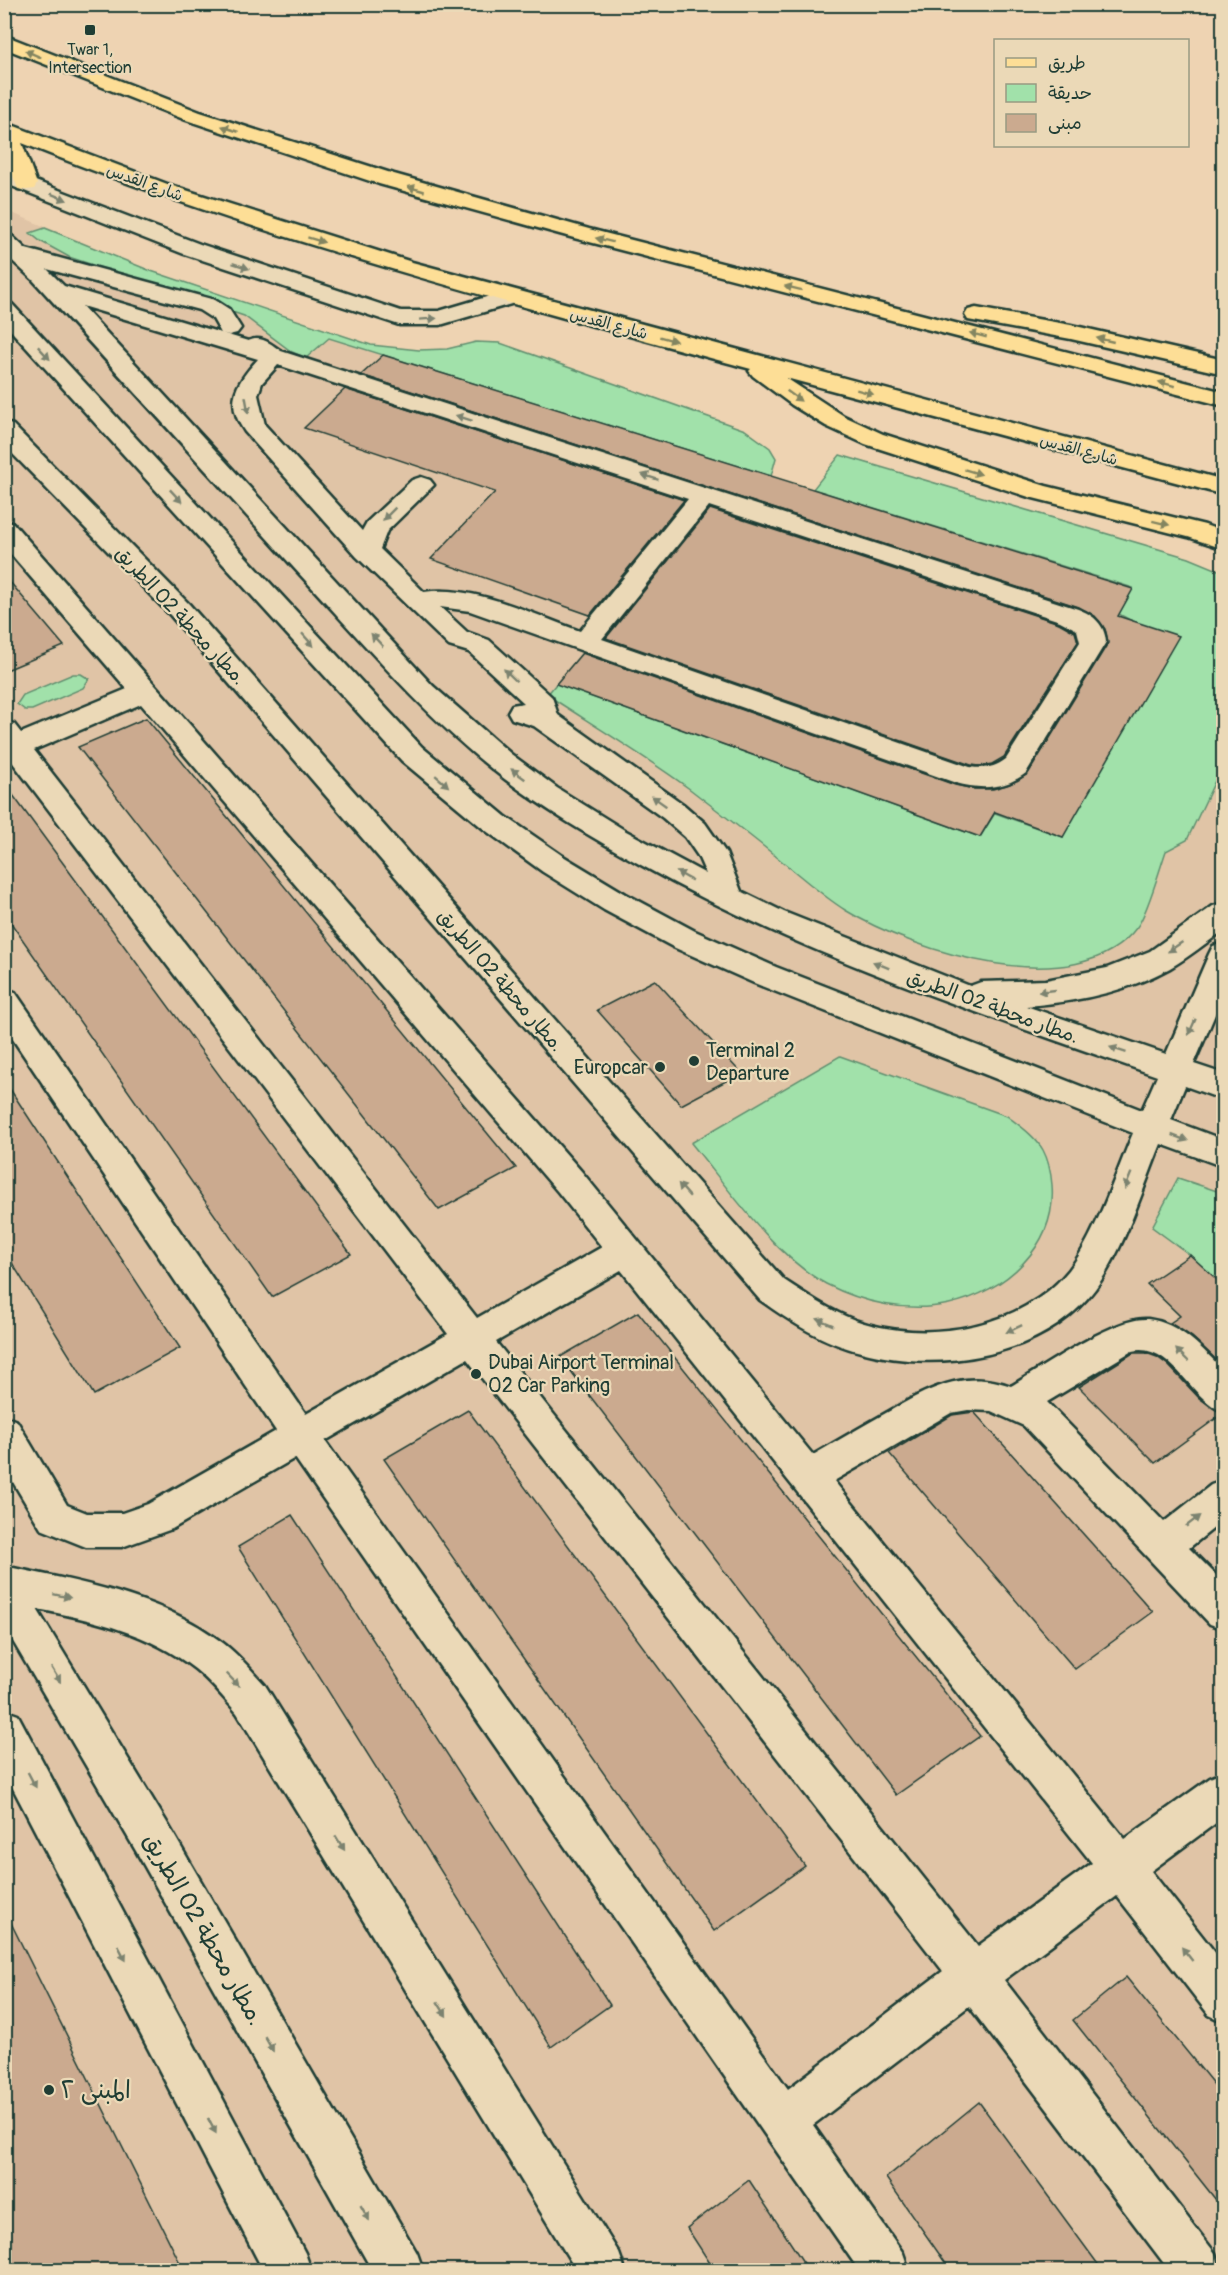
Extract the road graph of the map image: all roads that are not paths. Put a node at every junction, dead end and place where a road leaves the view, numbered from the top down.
1 (4, 41) edge
2 (6, 129) edge
3 (4, 175) edge
4 (26, 184) junction
5 (13, 248) edge
6 (48, 283) junction
7 (510, 297) junction
8 (850, 302) junction
9 (4, 309) edge
10 (229, 328) junction
11 (273, 356) junction
12 (748, 361) junction
13 (1224, 367) edge
14 (1224, 399) edge
15 (4, 430) edge
16 (421, 484) dead end
17 (1224, 488) edge
18 (705, 495) junction
19 (4, 529) edge
20 (1224, 541) edge
21 (366, 551) junction
22 (420, 601) junction
23 (585, 642) junction
24 (145, 692) junction
25 (8, 743) edge
26 (728, 897) junction
27 (1224, 914) edge
28 (1224, 954) edge
29 (955, 993) junction
30 (4, 1000) edge
31 (1173, 1070) junction
32 (1224, 1087) edge
33 (1150, 1126) junction
34 (1224, 1154) edge
35 (626, 1250) junction
36 (471, 1337) junction
37 (1224, 1396) edge
38 (1015, 1402) junction
39 (4, 1432) edge
40 (300, 1436) junction
41 (809, 1476) junction
42 (1224, 1497) edge
43 (1162, 1545) junction
44 (4, 1586) edge
45 (1224, 1611) edge
46 (4, 1729) edge
47 (1224, 1792) edge
48 (1120, 1868) junction
49 (973, 1976) junction
50 (1224, 2001) edge
51 (783, 2120) junction
52 (288, 2271) edge
53 (400, 2271) edge
54 (602, 2271) edge
55 (886, 2271) edge
56 (1198, 2271) edge

8 -> 1 main road
2 - 4 main road
2 -> 7 main road, شارع القدس
3 - 4 street
4 -> 7 street
5 - 6 street, مطار محطة 02 الطريق.
5 - 10 street
6 - 10 street
6 - 11 street
26 -> 6 street, مطار محطة 02 الطريق.
7 -> 12 main road, شارع القدس
13 -> 8 main road
14 -> 8 main road
9 -> 33 street
10 - 11 street
18 -> 11 street
11 -> 21 street
12 -> 17 main road, شارع القدس
12 -> 20 main road
33 -> 15 street, مطار محطة 02 الطريق.
16 -> 21 street
18 - 23 street
18 - 23 street
19 - 24 street
21 - 22 street
22 - 23 street
26 -> 22 street
24 - 25 street
24 - 35 street
25 - 36 street
29 -> 26 street, مطار محطة 02 الطريق.
27 -> 29 street
28 -> 31 street, مطار محطة 02 الطريق.
31 -> 29 street, مطار محطة 02 الطريق.
30 - 40 street
31 - 32 street, مطار محطة 02 الطريق.
31 - 33 street, مطار محطة 02 الطريق.
33 -> 34 street
35 - 36 street
35 - 41 street
36 - 40 street
36 - 49 street
37 -> 38 street
38 - 41 street
38 - 43 street
39 - 40 street
40 - 51 street
41 - 48 street
43 -> 42 street
43 - 45 street
44 -> 53 street, مطار محطة 02 الطريق.
44 -> 54 street
46 -> 52 street
47 - 48 street
48 - 49 street
50 -> 48 street
49 - 51 street
49 - 56 street
51 - 55 street

